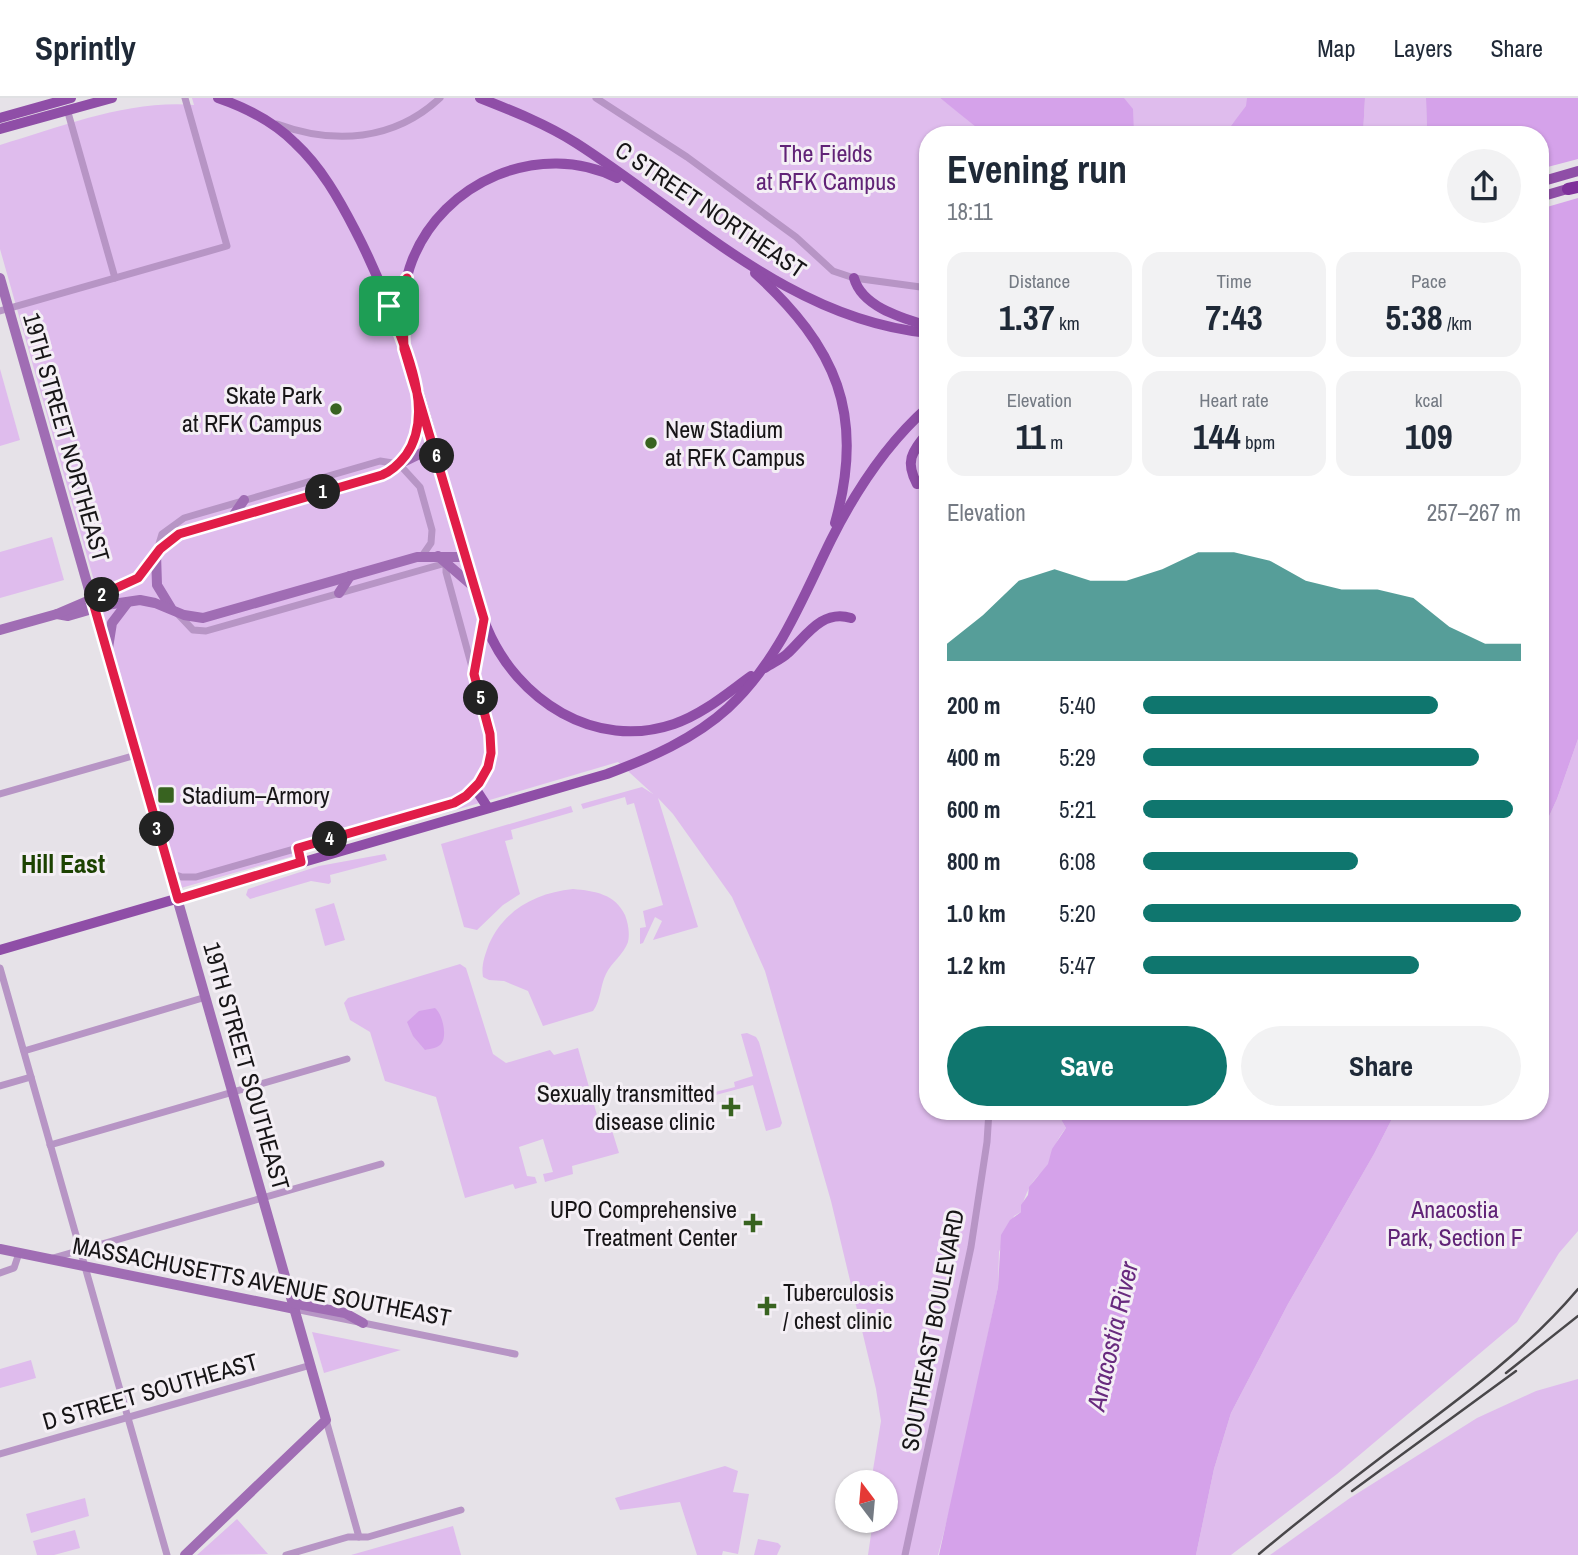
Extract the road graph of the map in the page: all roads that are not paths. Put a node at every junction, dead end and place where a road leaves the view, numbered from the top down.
1 (112, 98) edge
2 (185, 98) edge
3 (218, 98) edge
4 (440, 98) edge
5 (480, 98) edge
6 (596, 98) edge
7 (66, 101) edge
8 (0, 118) edge
9 (265, 119) junction
10 (0, 128) edge
11 (1578, 172) edge
12 (621, 177) junction
13 (1549, 180) edge
14 (1574, 188) edge
15 (1549, 195) edge
16 (731, 252) junction
17 (0, 278) edge
18 (115, 278) junction
19 (407, 278) junction
20 (853, 278) junction
21 (919, 287) edge
22 (389, 306) junction
23 (4, 310) edge
24 (919, 323) edge
25 (919, 332) edge
26 (404, 349) junction
27 (420, 401) junction
28 (919, 414) edge
29 (919, 444) edge
30 (434, 447) junction
31 (399, 464) junction
32 (917, 484) dead end
33 (244, 500) junction
34 (231, 519) junction
35 (830, 543) junction
36 (156, 554) junction
37 (422, 556) junction
38 (466, 556) junction
39 (442, 559) junction
40 (350, 576) junction
41 (475, 588) junction
42 (339, 593) junction
43 (128, 601) junction
44 (93, 604) junction
45 (176, 612) junction
46 (851, 618) dead end
47 (484, 619) junction
48 (0, 630) edge
49 (107, 654) junction
50 (761, 670) junction
51 (474, 674) junction
52 (723, 705) junction
53 (136, 755) junction
54 (475, 788) junction
55 (0, 794) edge
56 (488, 808) junction
57 (402, 818) junction
58 (406, 831) junction
59 (298, 848) junction
60 (301, 862) junction
61 (170, 873) junction
62 (178, 899) junction
63 (0, 950) edge
64 (0, 968) edge
65 (206, 997) junction
66 (24, 1051) junction
67 (347, 1059) dead end
68 (31, 1077) junction
69 (0, 1086) edge
70 (232, 1092) junction
71 (988, 1120) edge
72 (50, 1145) junction
73 (381, 1164) dead end
74 (263, 1198) junction
75 (0, 1249) edge
76 (80, 1250) junction
77 (19, 1253) junction
78 (49, 1259) junction
79 (85, 1267) junction
80 (0, 1273) edge
81 (294, 1306) junction
82 (363, 1323) joint
83 (515, 1354) dead end
84 (311, 1365) junction
85 (128, 1417) junction
86 (327, 1420) junction
87 (0, 1454) edge
88 (461, 1510) dead end
89 (359, 1537) junction
90 (167, 1555) edge
91 (185, 1555) edge
92 (286, 1555) edge
93 (905, 1555) edge

1 - 7 main road
2 - 18 street
3 - 9 main road
4 - 9 street
5 - 12 main road, C STREET NORTHEAST
6 - 20 street
7 - 8 main road
7 - 10 main road
7 - 18 street
9 - 22 main road
11 - 13 main road
12 - 16 main road, C STREET NORTHEAST
12 - 19 main road
14 - 15 main road
16 - 25 main road, C STREET NORTHEAST
16 - 35 main road
17 - 23 main road, 19TH STREET NORTHEAST
18 - 23 street
19 - 22 main road
19 - 26 main road
20 - 21 street
20 - 24 main road
22 - 26 main road
23 - 44 main road, 19TH STREET NORTHEAST
26 - 27 main road
27 - 30 main road
27 - 31 main road
28 - 35 main road
29 - 32 main road
30 - 31 main road
30 - 38 main road
31 - 33 street
31 - 34 main road
31 - 37 street
33 - 34 main road
33 - 36 street
34 - 36 main road
35 - 50 main road
36 - 44 main road
36 - 45 main road
37 - 39 main road
37 - 40 main road
38 - 39 main road
38 - 41 main road
39 - 41 main road
39 - 42 street
39 - 51 street
40 - 42 main road
40 - 45 main road
41 - 47 main road
42 - 45 street
43 - 44 main road
43 - 45 main road
43 - 49 main road
44 - 48 main road
44 - 49 main road, 19TH STREET SOUTHEAST
46 - 50 main road
47 - 51 main road
47 - 52 main road
49 - 53 main road, 19TH STREET SOUTHEAST
50 - 52 main road
51 - 54 street
52 - 56 main road
53 - 55 street
53 - 61 main road, 19TH STREET SOUTHEAST
54 - 56 main road
54 - 57 street
56 - 58 main road
57 - 58 main road
57 - 59 street
58 - 60 main road
59 - 60 main road
59 - 61 street
60 - 62 main road
61 - 62 main road, 19TH STREET SOUTHEAST
62 - 63 main road
62 - 65 main road, 19TH STREET SOUTHEAST
64 - 66 street
65 - 66 street
65 - 70 main road, 19TH STREET SOUTHEAST
66 - 68 street
67 - 70 street
68 - 69 street
68 - 72 street
70 - 72 street
70 - 74 main road, 19TH STREET SOUTHEAST
71 - 93 street, SOUTHEAST BOULEVARD
72 - 76 street
73 - 74 street
74 - 76 street
74 - 81 main road, 19TH STREET SOUTHEAST
75 - 77 main road, MASSACHUSETTS AVENUE SOUTHEAST
76 - 78 street
76 - 79 street
77 - 78 main road, MASSACHUSETTS AVENUE SOUTHEAST
77 - 80 street
78 - 79 main road, MASSACHUSETTS AVENUE SOUTHEAST
79 - 81 main road, MASSACHUSETTS AVENUE SOUTHEAST
79 - 85 street
81 - 82 main road, MASSACHUSETTS AVENUE SOUTHEAST
81 - 84 main road, 19TH STREET SOUTHEAST
82 - 83 street, MASSACHUSETTS AVENUE SOUTHEAST
84 - 85 street, D STREET SOUTHEAST
84 - 86 main road, 19TH STREET SOUTHEAST
85 - 87 street, D STREET SOUTHEAST
85 - 90 street
86 - 89 street, 19TH STREET SOUTHEAST
86 - 91 main road
88 - 89 street
89 - 92 street

